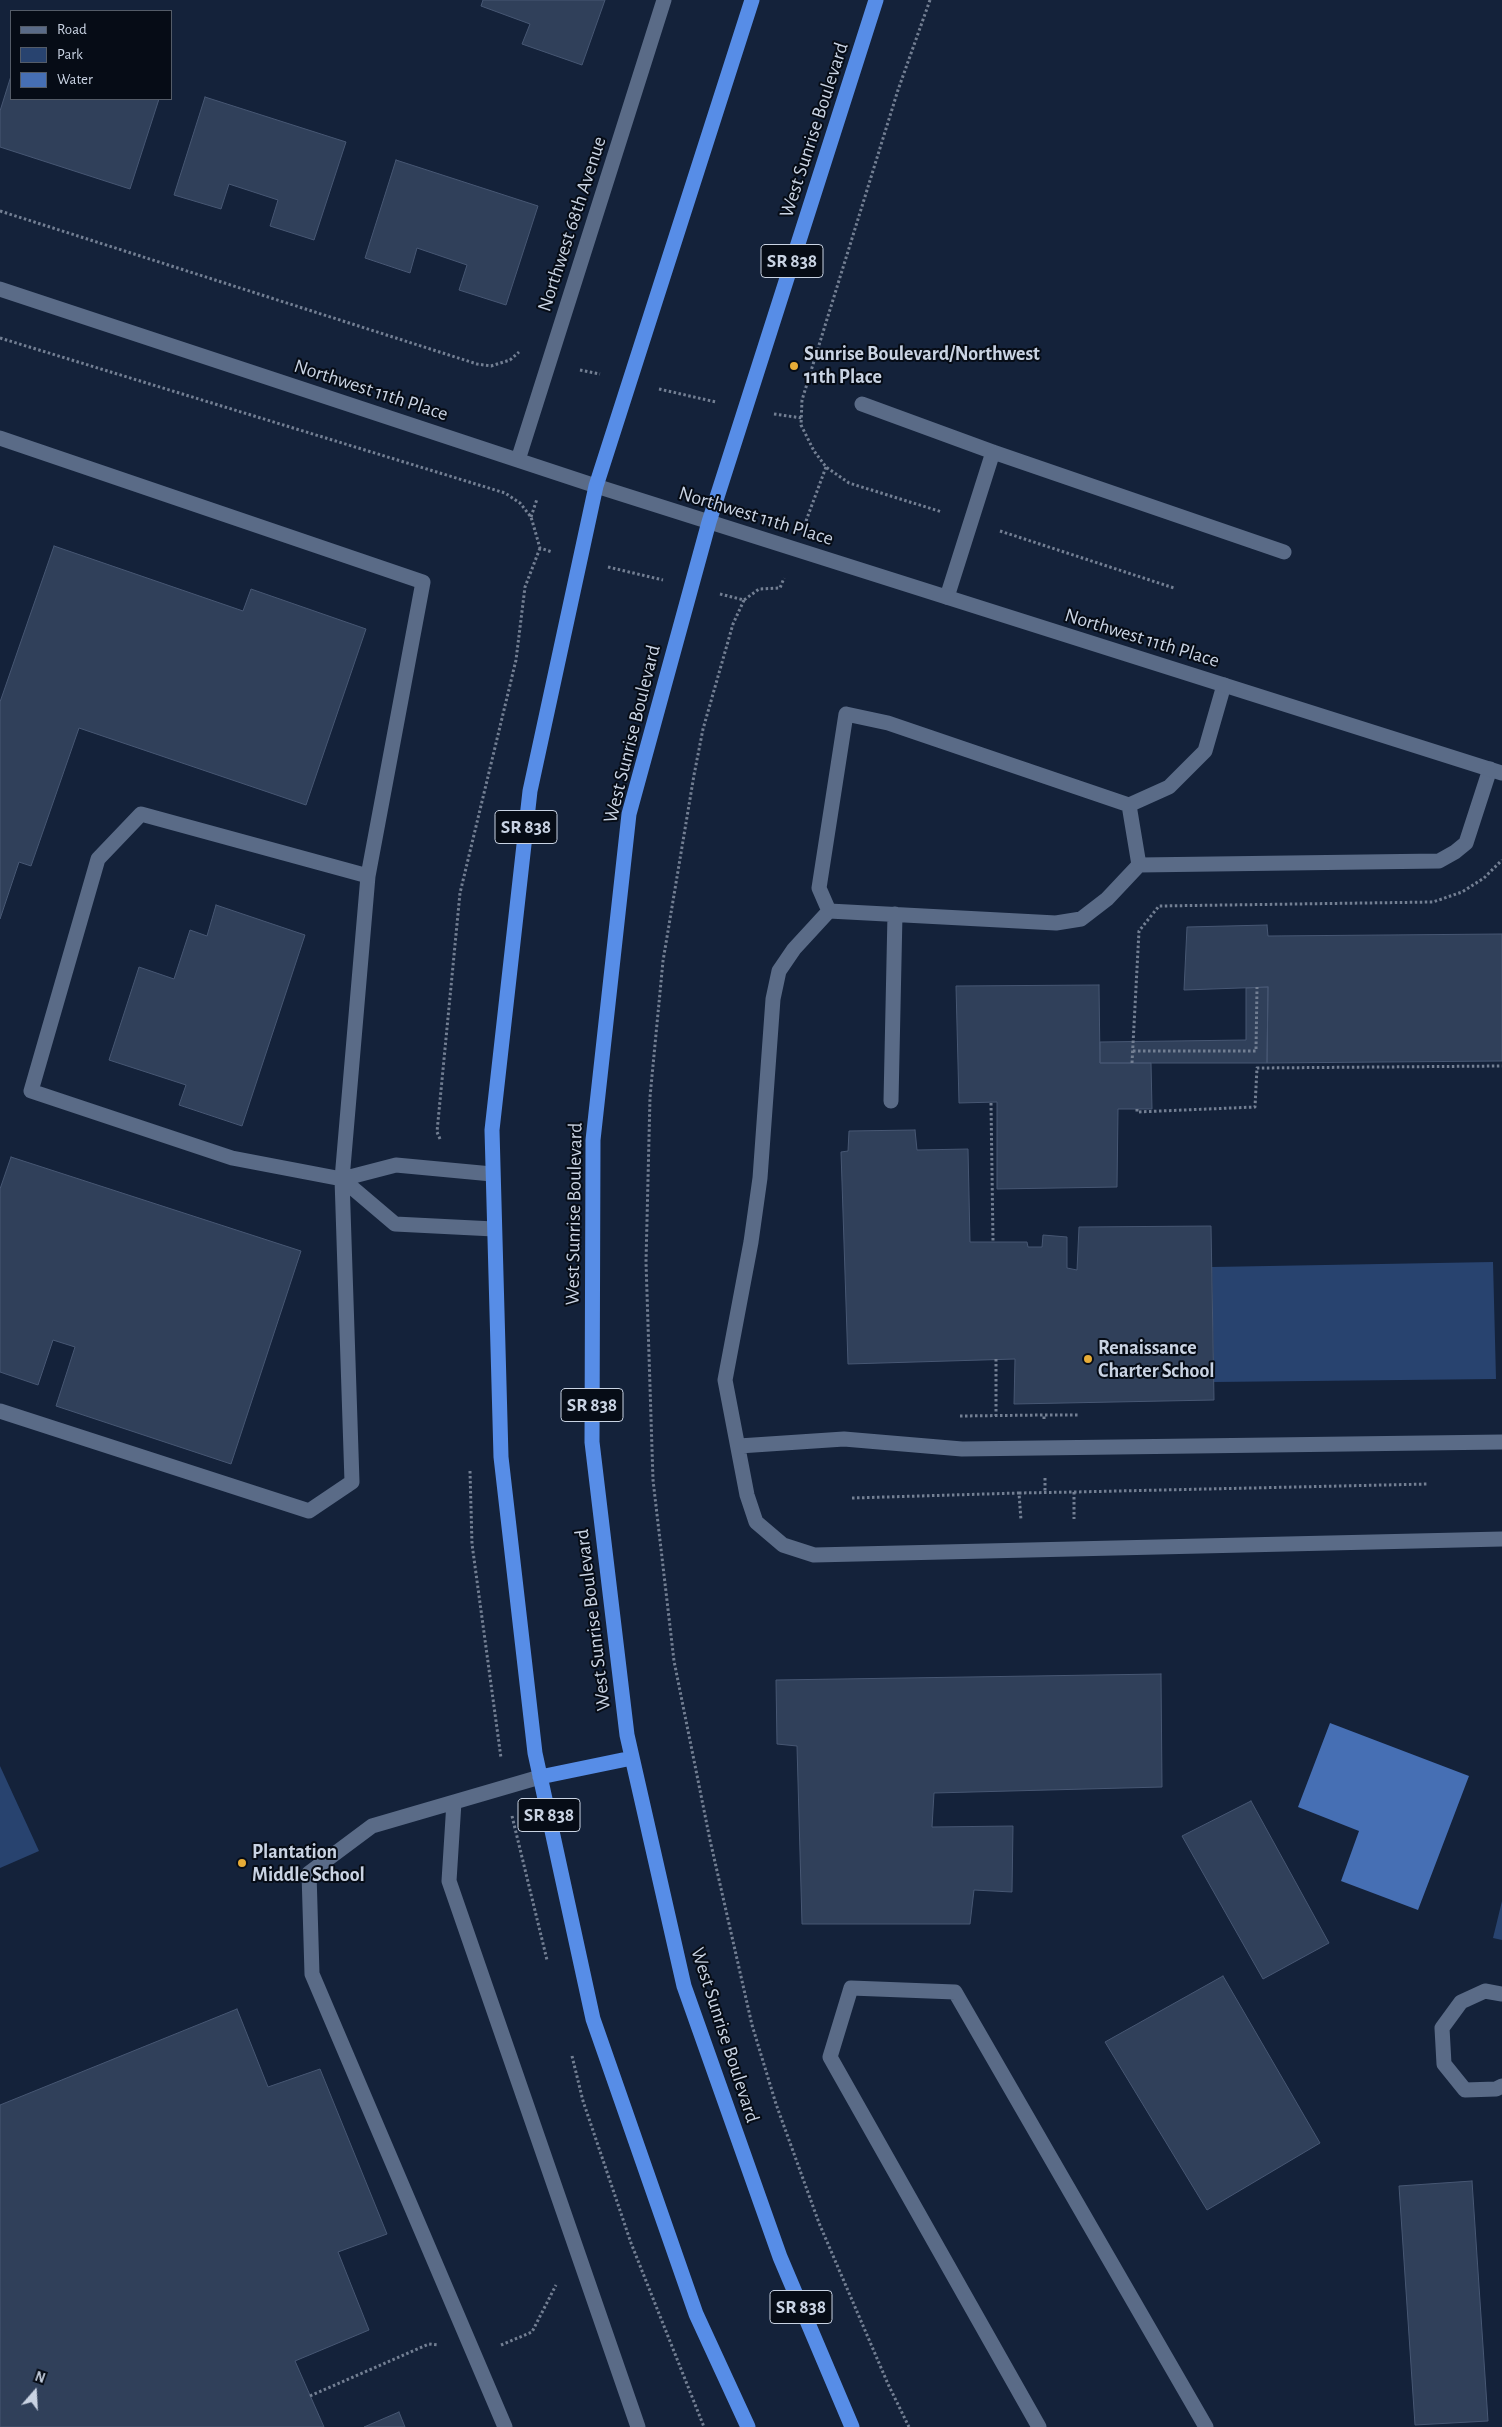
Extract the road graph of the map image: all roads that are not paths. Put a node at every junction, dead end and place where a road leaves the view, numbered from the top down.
1 (664, 0) edge
2 (752, 0) edge
3 (876, 0) edge
4 (0, 289) edge
5 (862, 404) dead end
6 (0, 438) edge
7 (993, 452) junction
8 (518, 460) junction
9 (596, 486) junction
10 (708, 522) junction
11 (1284, 552) dead end
12 (947, 598) junction
13 (1224, 685) junction
14 (1496, 771) edge
15 (1129, 805) junction
16 (1139, 865) junction
17 (368, 876) junction
18 (829, 911) junction
19 (895, 914) junction
20 (891, 1101) dead end
21 (492, 1174) junction
22 (342, 1179) junction
23 (494, 1229) junction
24 (0, 1410) edge
25 (1502, 1442) edge
26 (739, 1446) junction
27 (1502, 1539) edge
28 (632, 1758) junction
29 (540, 1777) junction
30 (454, 1802) junction
31 (1502, 1994) edge
32 (1502, 2086) edge
33 (505, 2427) edge
34 (638, 2427) edge
35 (748, 2427) edge
36 (852, 2427) edge
37 (1039, 2427) edge
38 (1206, 2427) edge

1 - 8 street, Northwest 68th Avenue
2 - 9 highway, SR 838
3 - 10 highway, West Sunrise Boulevard / SR 838
4 - 8 street, Northwest 11th Place
5 - 7 street
6 - 17 street
7 - 11 street
7 - 12 street
8 - 9 street, Northwest 11th Place
9 - 10 street, Northwest 11th Place
9 - 21 highway, SR 838
10 - 12 street, Northwest 11th Place
10 - 28 highway, West Sunrise Boulevard / SR 838
12 - 13 street, Northwest 11th Place
13 - 14 street, Northwest 11th Place
13 - 15 street
14 - 16 street
15 - 16 street
15 - 18 street
16 - 19 street
17 - 22 street
17 - 22 street
18 - 19 street
18 - 26 street
19 - 20 street
21 - 22 street
21 - 23 highway, SR 838
22 - 23 street
22 - 24 street
23 - 29 highway, SR 838
25 - 26 street
26 - 27 street
28 - 29 highway
28 - 36 highway, West Sunrise Boulevard / SR 838
29 - 30 street
29 - 35 highway, SR 838
30 - 33 street
30 - 34 street
31 - 32 street
37 - 38 street

